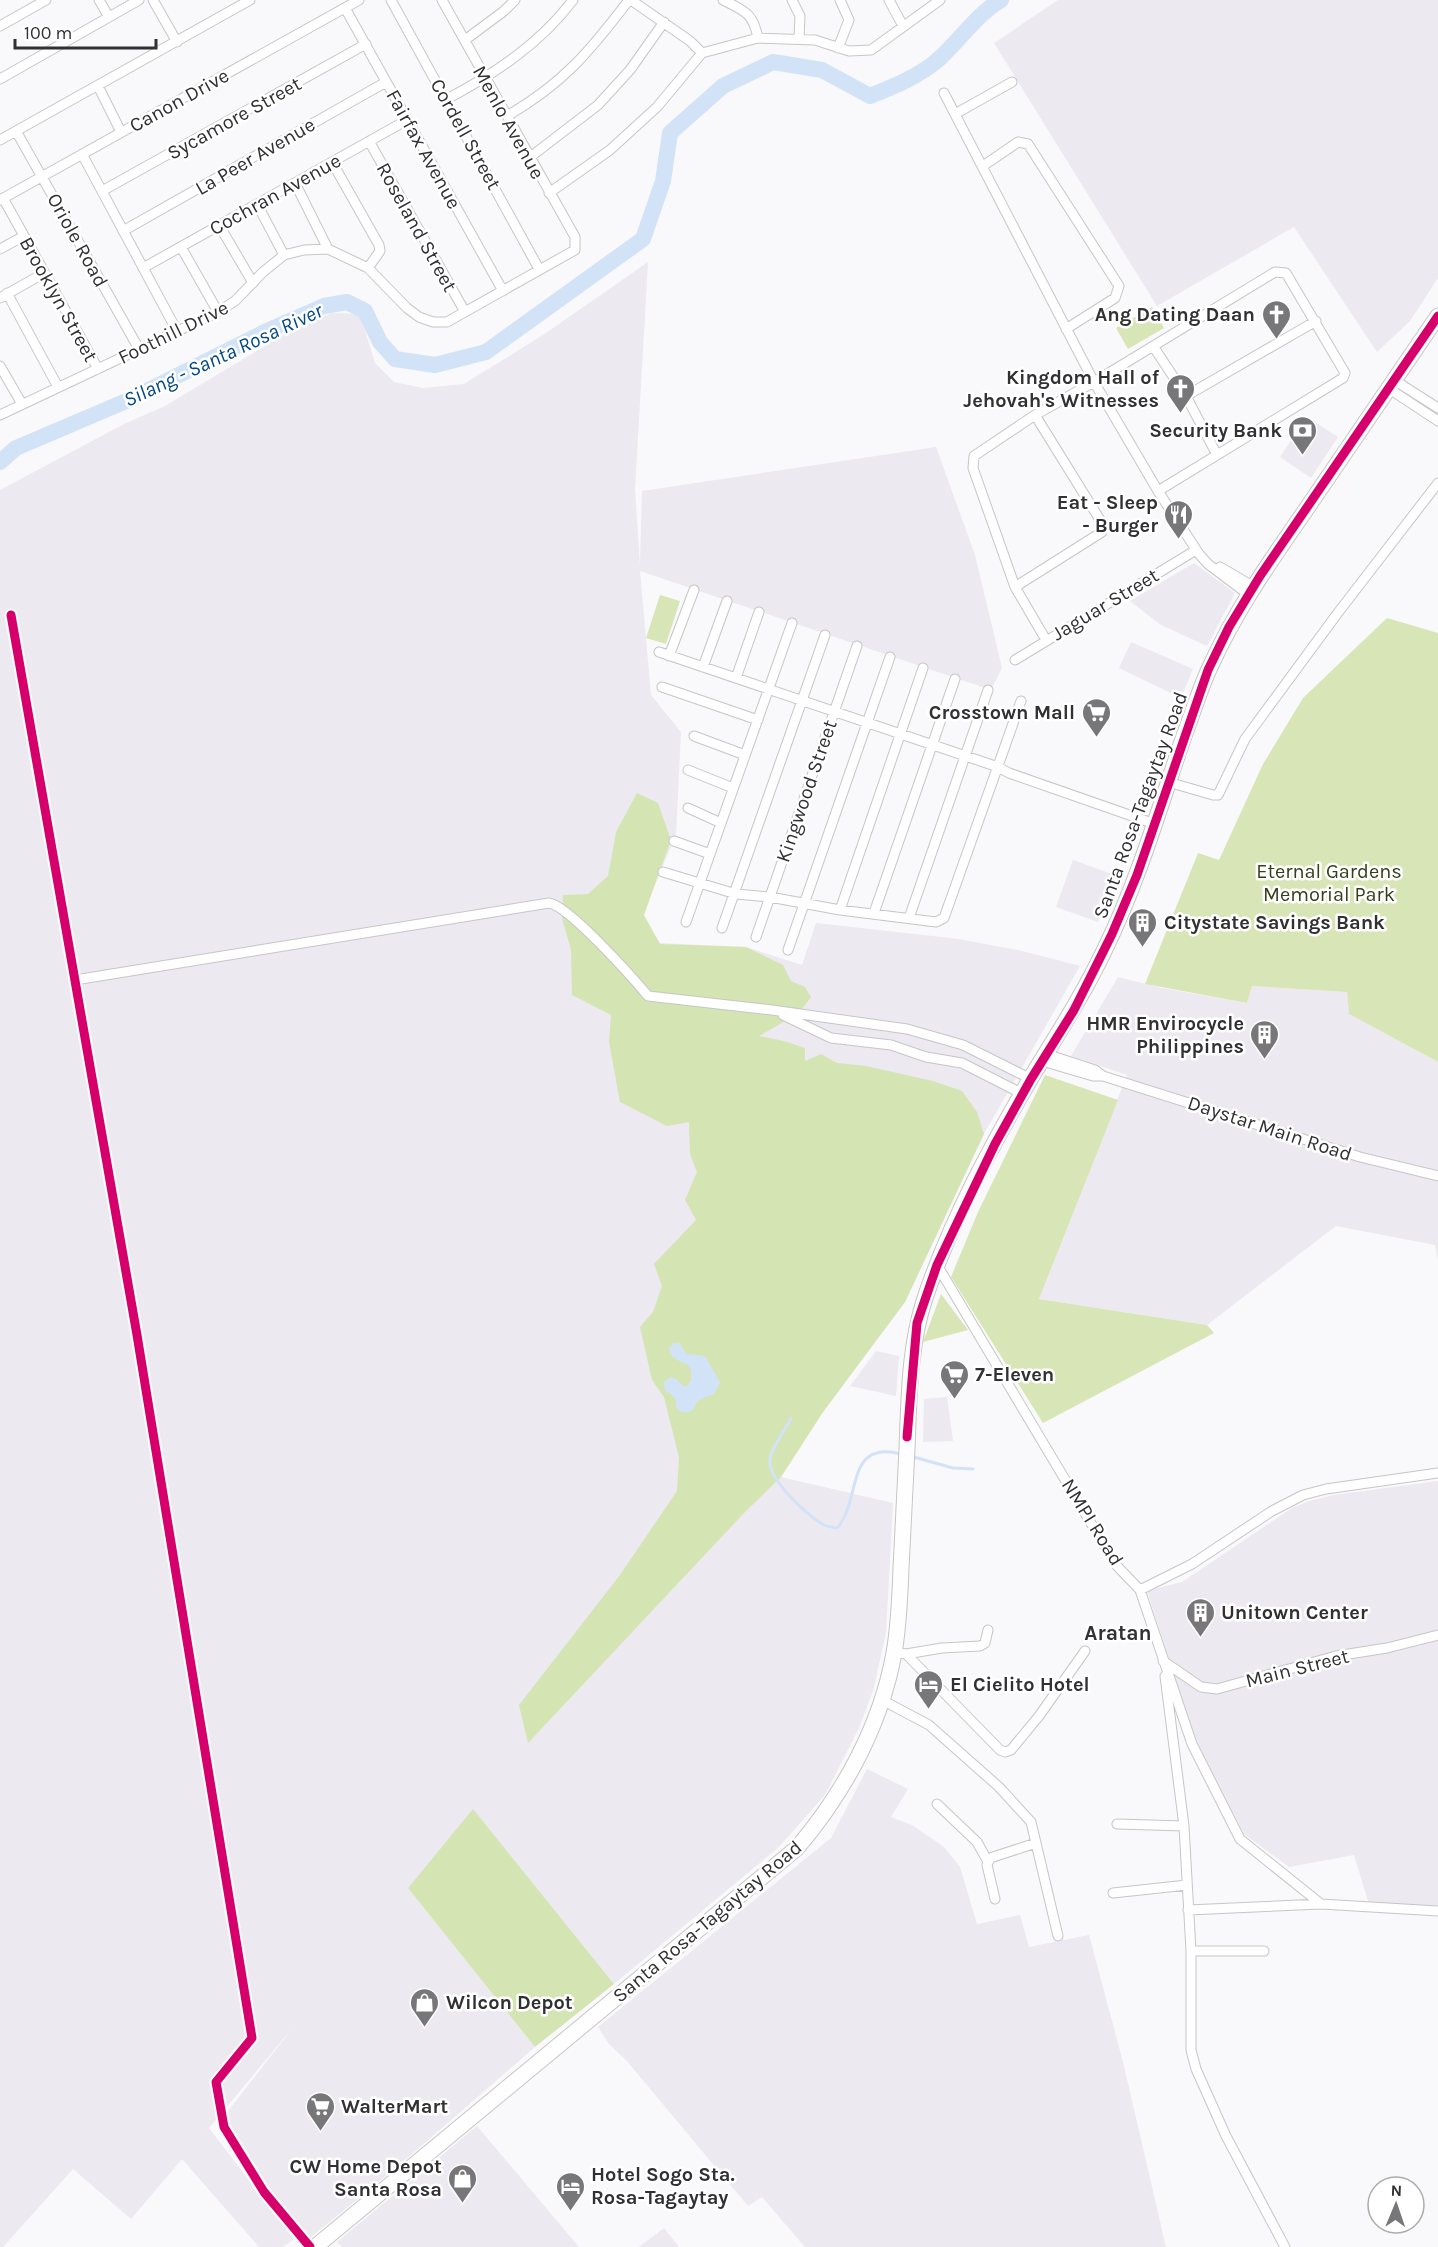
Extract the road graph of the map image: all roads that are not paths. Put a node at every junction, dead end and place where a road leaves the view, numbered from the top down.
1 (46, 0) edge
2 (99, 0) edge
3 (139, 0) edge
4 (153, 0) edge
5 (250, 0) edge
6 (359, 0) edge
7 (391, 0) edge
8 (515, 0) edge
9 (573, 0) edge
10 (630, 0) edge
11 (723, 0) edge
12 (792, 0) edge
13 (840, 0) edge
14 (889, 0) edge
15 (939, 0) edge
16 (444, 1) edge
17 (345, 8) junction
18 (109, 17) junction
19 (664, 22) junction
20 (0, 26) edge
21 (903, 26) junction
22 (758, 38) junction
23 (799, 38) junction
24 (465, 40) junction
25 (177, 42) junction
26 (366, 44) junction
27 (838, 48) junction
28 (702, 54) junction
29 (0, 79) edge
30 (485, 79) junction
31 (386, 82) junction
32 (1012, 82) dead end
33 (98, 86) junction
34 (944, 93) dead end
35 (447, 99) junction
36 (955, 114) junction
37 (507, 116) junction
38 (408, 120) junction
39 (16, 131) junction
40 (121, 132) junction
41 (0, 140) edge
42 (369, 141) junction
43 (82, 154) junction
44 (530, 158) junction
45 (332, 162) junction
46 (982, 166) junction
47 (42, 176) junction
48 (295, 183) junction
49 (102, 191) junction
50 (549, 193) junction
51 (1, 199) edge
52 (257, 204) junction
53 (219, 225) junction
54 (123, 231) junction
55 (24, 236) junction
56 (181, 247) junction
57 (0, 249) edge
58 (328, 249) junction
59 (284, 255) junction
60 (143, 268) junction
61 (368, 268) junction
62 (539, 269) junction
63 (44, 273) junction
64 (253, 283) junction
65 (502, 291) junction
66 (4, 296) edge
67 (218, 312) junction
68 (465, 312) junction
69 (1438, 316) edge
70 (1316, 321) junction
71 (1066, 329) junction
72 (177, 331) junction
73 (1152, 346) junction
74 (139, 349) junction
75 (0, 366) edge
76 (98, 369) junction
77 (1094, 382) junction
78 (1391, 384) junction
79 (58, 387) junction
80 (1186, 396) junction
81 (22, 404) junction
82 (1438, 408) edge
83 (1035, 414) junction
84 (0, 415) edge
85 (1438, 421) edge
86 (1217, 454) junction
87 (1438, 483) edge
88 (1158, 491) junction
89 (1199, 553) junction
90 (1015, 587) junction
91 (694, 590) dead end
92 (1251, 591) junction
93 (727, 601) dead end
94 (759, 612) dead end
95 (11, 615) dead end
96 (792, 623) dead end
97 (825, 634) dead end
98 (1046, 640) junction
99 (857, 646) dead end
100 (659, 652) dead end
101 (669, 656) junction
102 (890, 657) dead end
103 (1015, 660) dead end
104 (703, 667) junction
105 (923, 668) dead end
106 (736, 678) junction
107 (955, 679) dead end
108 (662, 687) dead end
109 (768, 689) junction
110 (988, 690) dead end
111 (801, 700) junction
112 (1021, 701) dead end
113 (834, 711) junction
114 (758, 720) junction
115 (867, 722) junction
116 (900, 734) junction
117 (694, 736) dead end
118 (932, 745) junction
119 (745, 755) junction
120 (965, 756) junction
121 (998, 767) junction
122 (688, 770) dead end
123 (1168, 782) junction
124 (734, 788) junction
125 (688, 807) dead end
126 (721, 823) junction
127 (1155, 824) junction
128 (674, 842) dead end
129 (710, 854) junction
130 (663, 872) dead end
131 (700, 884) junction
132 (736, 894) junction
133 (770, 897) junction
134 (805, 903) junction
135 (840, 910) junction
136 (874, 913) junction
137 (909, 918) junction
138 (686, 922) dead end
139 (722, 928) dead end
140 (756, 937) dead end
141 (788, 950) dead end
142 (75, 980) junction
143 (772, 1010) junction
144 (1044, 1057) junction
145 (1031, 1079) junction
146 (1023, 1094) junction
147 (1438, 1176) edge
148 (937, 1265) junction
149 (1438, 1473) edge
150 (1140, 1590) junction
151 (988, 1630) dead end
152 (1438, 1635) edge
153 (1085, 1652) dead end
154 (900, 1653) junction
155 (1163, 1661) junction
156 (882, 1700) junction
157 (937, 1804) dead end
158 (1117, 1824) dead end
159 (1184, 1826) junction
160 (1036, 1843) junction
161 (987, 1860) junction
162 (1187, 1885) junction
163 (1113, 1893) dead end
164 (994, 1899) dead end
165 (1321, 1904) junction
166 (1188, 1910) junction
167 (1438, 1911) edge
168 (1058, 1936) dead end
169 (1191, 1951) junction
170 (1264, 1951) dead end
171 (310, 2247) edge
172 (315, 2247) edge
173 (1285, 2247) edge

1 - 20 street
2 - 18 street
3 - 18 street
4 - 25 street
5 - 25 street
6 - 17 street, Canon Drive
7 - 35 street, Cordell Street
8 - 24 street
9 - 30 street
10 - 19 street
10 - 37 street
11 - 22 street
12 - 23 street
13 - 27 street
14 - 21 street
15 - 21 street
16 - 24 street, Menlo Avenue
17 - 26 street, Fairfax Avenue
17 - 40 street, Canon Drive
18 - 29 street
19 - 28 street
19 - 44 street
21 - 27 street
22 - 23 street
22 - 28 street
23 - 27 street
24 - 30 street, Menlo Avenue
25 - 33 street
26 - 31 street, Fairfax Avenue
26 - 49 street, Sycamore Street
28 - 50 street
30 - 35 street
30 - 37 street, Menlo Avenue
31 - 38 street, Fairfax Avenue
31 - 54 street, La Peer Avenue
32 - 36 street
33 - 39 street
33 - 40 street
34 - 36 street
35 - 62 street, Cordell Street
36 - 46 street
37 - 44 street, Menlo Avenue
38 - 42 street, Cochran Avenue
38 - 65 street, Fairfax Avenue
39 - 41 street
39 - 47 street, Oriole Road
40 - 43 street, Canon Drive
42 - 45 street, Cochran Avenue
42 - 68 street, Roseland Street
43 - 47 street, Canon Drive
43 - 49 street
44 - 50 street, Menlo Avenue
45 - 48 street, Cochran Avenue
45 - 61 street
46 - 71 street
46 - 71 street
47 - 51 street, Canon Drive
47 - 74 street, Oriole Road
48 - 52 street, Cochran Avenue
48 - 58 street
49 - 54 street
50 - 62 street, Menlo Avenue
51 - 55 street, Brooklyn Street
52 - 53 street, Cochran Avenue
52 - 59 street
53 - 56 street, Cochran Avenue
53 - 64 street
54 - 60 street
55 - 57 street
55 - 63 street, Brooklyn Street
56 - 60 street, Cochran Avenue
56 - 67 street
58 - 59 street
58 - 61 street
59 - 64 street, Foothill Drive
60 - 72 street
61 - 68 street
62 - 65 street
63 - 66 street
63 - 76 street, Brooklyn Street
64 - 67 street, Foothill Drive
65 - 68 street
66 - 79 street
67 - 72 street, Foothill Drive
69 - 78 main road, Santa Rosa-Tagaytay Road
70 - 73 street
70 - 80 street
70 - 86 street
71 - 77 street
72 - 74 street, Foothill Drive
73 - 77 street
73 - 80 street
74 - 76 street, Foothill Drive
75 - 81 street
76 - 79 street, Foothill Drive
77 - 83 street
77 - 88 street
78 - 82 street
78 - 85 street
78 - 92 main road, Santa Rosa-Tagaytay Road
79 - 81 street, Foothill Drive
80 - 86 street
81 - 84 street, Foothill Drive
83 - 90 street
83 - 90 street
86 - 88 street
87 - 123 street
88 - 89 street
89 - 92 street
89 - 98 street, Jaguar Street
90 - 98 street
91 - 101 street
92 - 123 main road, Santa Rosa-Tagaytay Road
93 - 104 street
94 - 106 street
95 - 142 street
96 - 109 street
97 - 111 street
98 - 103 street, Jaguar Street
99 - 113 street, Kingwood Street
100 - 101 street
101 - 104 street
102 - 115 street
104 - 106 street
105 - 116 street
106 - 109 street
107 - 118 street
108 - 114 street
109 - 111 street
109 - 114 street
110 - 120 street
111 - 113 street
111 - 132 street
112 - 121 street
113 - 115 street
113 - 133 street, Kingwood Street
114 - 119 street
115 - 116 street
115 - 134 street
116 - 118 street
116 - 135 street
117 - 119 street
118 - 120 street
118 - 136 street
119 - 124 street
120 - 121 street
120 - 137 street
121 - 127 street
121 - 137 street
122 - 124 street
123 - 127 main road, Santa Rosa-Tagaytay Road
124 - 126 street
125 - 126 street
126 - 129 street
127 - 144 main road, Santa Rosa-Tagaytay Road
128 - 129 street
129 - 131 street
130 - 131 street
131 - 132 street
131 - 138 street
132 - 133 street
132 - 139 street
133 - 134 street
133 - 140 street, Kingwood Street
134 - 135 street
134 - 141 street
135 - 136 street
136 - 137 street
142 - 143 street
142 - 171 street
143 - 145 street
143 - 146 street
144 - 145 main road, Santa Rosa-Tagaytay Road
144 - 147 street, Daystar Main Road
145 - 146 main road, Santa Rosa-Tagaytay Road
146 - 148 main road, Santa Rosa-Tagaytay Road
148 - 150 street, NMPI Road
148 - 154 main road, Santa Rosa-Tagaytay Road
149 - 150 street
150 - 155 street
151 - 154 street
152 - 155 street, Main Street
153 - 154 street
154 - 156 main road, Santa Rosa-Tagaytay Road
155 - 159 street
155 - 165 street
156 - 160 street
156 - 172 main road, Santa Rosa-Tagaytay Road
157 - 161 street
158 - 159 street
159 - 162 street
160 - 161 street
160 - 168 street
161 - 164 street
162 - 163 street
162 - 166 street
165 - 166 street
165 - 167 street
166 - 169 street
169 - 170 street
169 - 173 street

